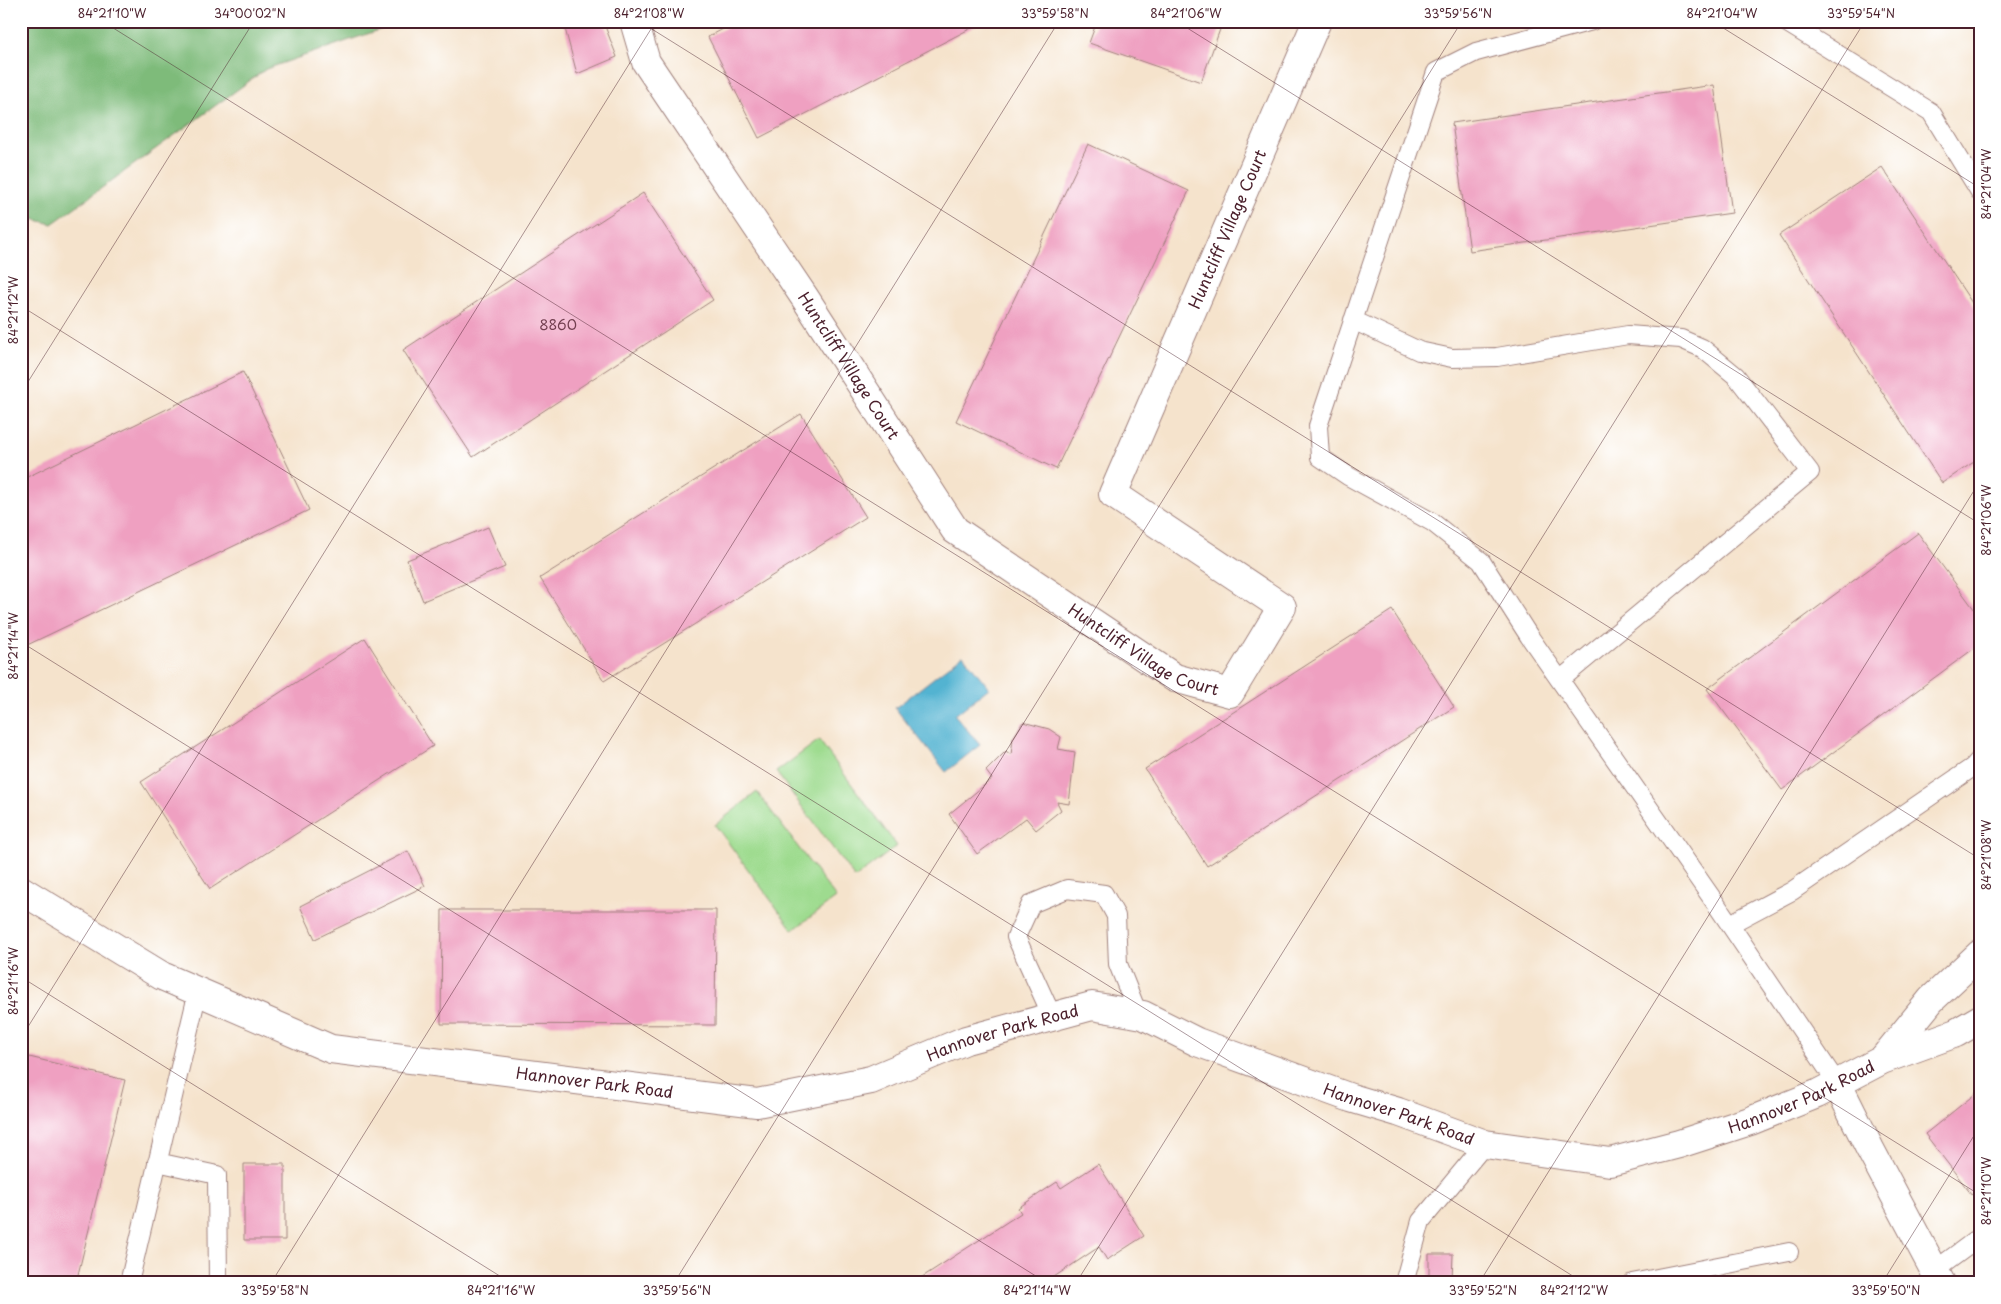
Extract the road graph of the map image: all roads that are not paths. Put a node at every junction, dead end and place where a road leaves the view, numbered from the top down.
1 (634, 21) edge
2 (1317, 21) edge
3 (1592, 21) edge
4 (1784, 21) edge
5 (1980, 192) edge
6 (1353, 320) junction
7 (1560, 680) junction
8 (1980, 759) edge
9 (21, 890) edge
10 (1730, 924) junction
11 (1980, 954) edge
12 (198, 991) junction
13 (1138, 1014) junction
14 (1052, 1016) junction
15 (1980, 1019) edge
16 (1882, 1060) junction
17 (1837, 1083) junction
18 (1484, 1144) junction
19 (157, 1162) junction
20 (1980, 1237) edge
21 (1789, 1252) dead end
22 (1938, 1277) edge
23 (128, 1283) edge
24 (218, 1283) edge
25 (1404, 1283) edge
26 (1632, 1283) edge

1 - 2 street, Huntcliff Village Court
3 - 6 lane
4 - 5 lane
6 - 7 lane
6 - 7 lane
7 - 10 lane
8 - 10 lane
9 - 12 street, Hannover Park Road
10 - 17 lane
11 - 16 street, Hannover Park Road
12 - 14 street, Hannover Park Road
12 - 19 lane
13 - 14 street, Hannover Park Road
13 - 14 lane
13 - 18 street, Hannover Park Road
15 - 16 street, Hannover Park Road
16 - 17 street, Hannover Park Road
17 - 18 street, Hannover Park Road
17 - 22 street
18 - 25 lane
19 - 23 lane
19 - 24 lane
20 - 22 lane
21 - 26 lane

